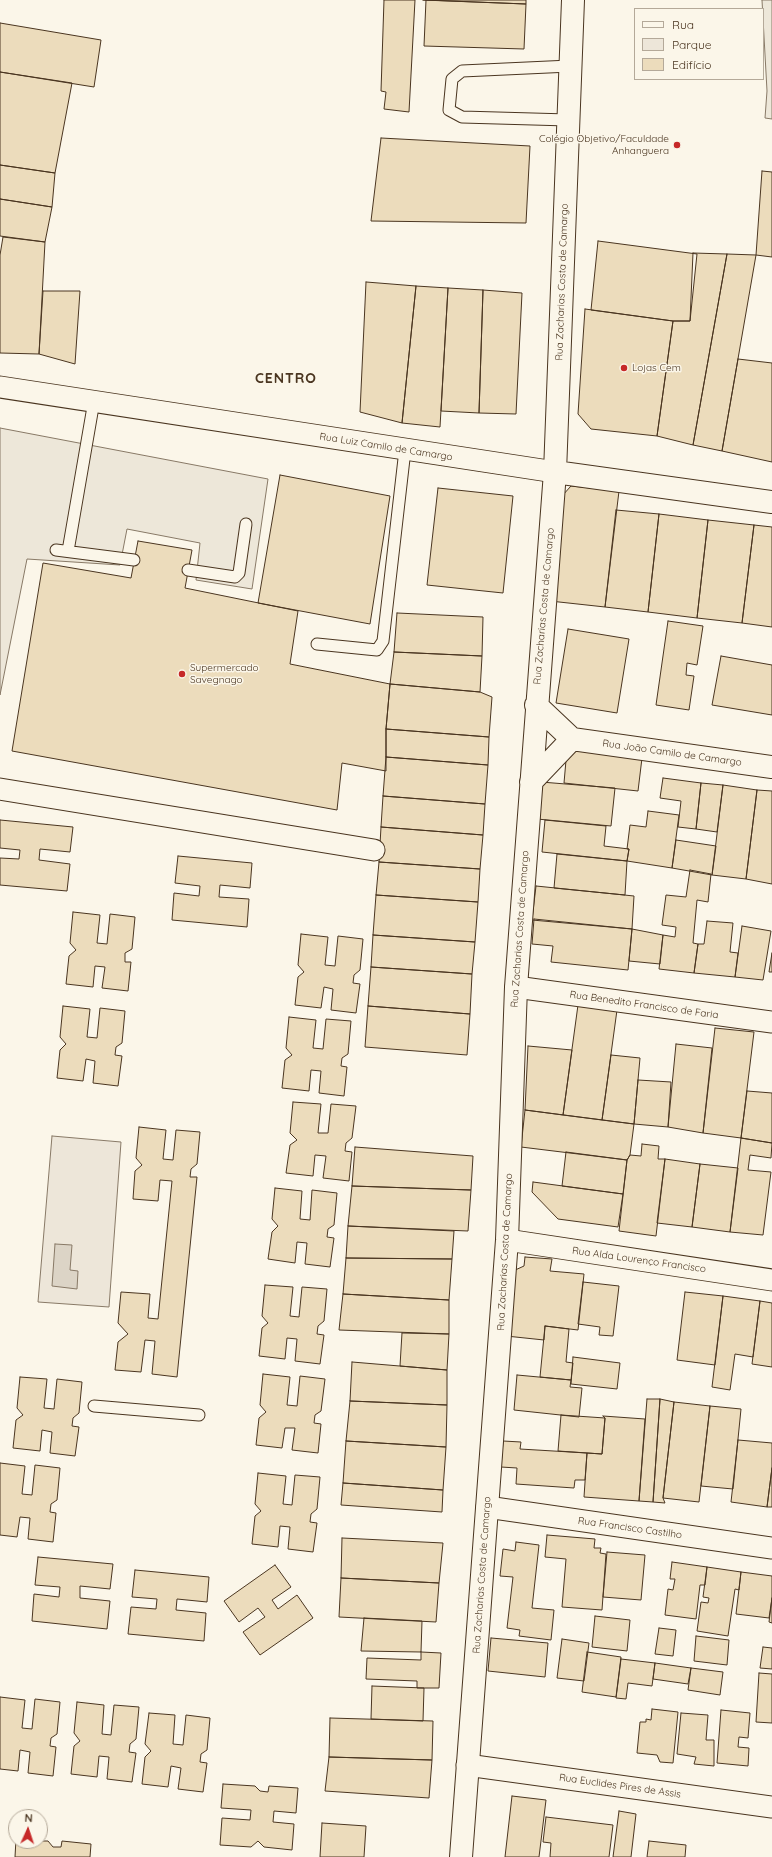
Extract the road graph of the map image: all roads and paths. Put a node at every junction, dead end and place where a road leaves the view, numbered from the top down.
1 (573, 0) edge
2 (570, 66) junction
3 (568, 120) junction
4 (0, 387) edge
5 (94, 401) junction
6 (405, 450) junction
7 (555, 472) junction
8 (772, 502) edge
9 (246, 524) dead end
10 (56, 550) dead end
11 (68, 551) junction
12 (134, 560) dead end
13 (188, 570) dead end
14 (317, 644) dead end
15 (536, 705) junction
16 (572, 739) junction
17 (772, 767) edge
18 (531, 782) junction
19 (0, 789) edge
20 (374, 850) dead end
21 (516, 987) junction
22 (772, 1022) edge
23 (507, 1240) junction
24 (772, 1280) edge
25 (94, 1406) dead end
26 (199, 1415) dead end
27 (487, 1507) junction
28 (772, 1548) edge
29 (467, 1765) junction
30 (772, 1807) edge
31 (461, 1857) edge

1 - 2 main road, Rua Zacharias Costa de Camargo
2 - 3 main road, Rua Zacharias Costa de Camargo
2 - 3 lane
3 - 7 main road, Rua Zacharias Costa de Camargo
4 - 5 street, Rua Luiz Camilo de Camargo
5 - 6 street, Rua Luiz Camilo de Camargo
5 - 11 lane
6 - 7 street, Rua Luiz Camilo de Camargo
6 - 14 lane
7 - 8 main road, Rua Luiz Camilo de Camargo
7 - 15 main road, Rua Zacharias Costa de Camargo
9 - 13 lane
10 - 11 lane
11 - 12 lane
15 - 16 main road
15 - 18 main road, Rua Zacharias Costa de Camargo
16 - 17 main road, Rua João Camilo de Camargo
16 - 18 main road
18 - 21 main road, Rua Zacharias Costa de Camargo
19 - 20 street
21 - 22 street, Rua Benedito Francisco de Faria
21 - 23 main road, Rua Zacharias Costa de Camargo
23 - 24 street, Rua Alda Lourenço Francisco
23 - 27 main road, Rua Zacharias Costa de Camargo
25 - 26 lane
27 - 28 street, Rua Francisco Castilho
27 - 29 main road, Rua Zacharias Costa de Camargo
29 - 30 street, Rua Euclides Pires de Assis
29 - 31 main road, Rua Zacharias Costa de Camargo

